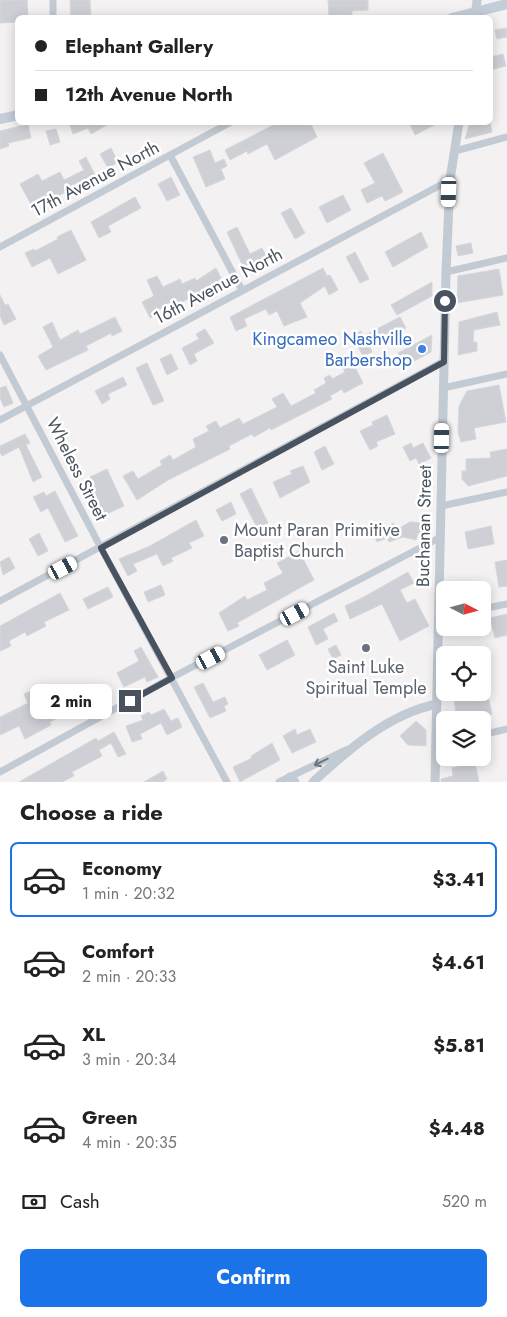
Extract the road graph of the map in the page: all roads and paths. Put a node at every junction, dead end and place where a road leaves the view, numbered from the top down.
1 (53, 0) edge
2 (477, 0) edge
3 (507, 4) edge
4 (53, 15) edge
5 (475, 15) edge
6 (15, 116) edge
7 (0, 119) edge
8 (225, 125) edge
9 (459, 125) edge
10 (507, 137) edge
11 (455, 151) junction
12 (170, 155) junction
13 (450, 180) junction
14 (0, 247) edge
15 (507, 258) edge
16 (446, 272) junction
17 (242, 290) junction
18 (0, 355) edge
19 (444, 362) junction
20 (507, 374) edge
21 (443, 388) junction
22 (27, 406) junction
23 (0, 420) edge
24 (507, 492) edge
25 (441, 506) junction
26 (439, 538) junction
27 (101, 548) junction
28 (441, 581) edge
29 (0, 601) edge
30 (507, 604) edge
31 (491, 607) edge
32 (441, 636) edge
33 (172, 678) junction
34 (437, 704) junction
35 (507, 729) edge
36 (491, 733) edge
37 (435, 746) joint
38 (351, 747) junction
39 (0, 772) edge
40 (292, 779) edge
41 (227, 782) edge
42 (279, 782) edge
43 (313, 782) edge
44 (434, 782) edge

1 - 4 street
2 - 5 street
3 - 5 main road
6 - 7 main road
8 - 12 street, 17th Avenue North
9 - 11 street, Buchanan Street
10 - 11 street
11 - 13 street, Buchanan Street
12 - 14 street, 17th Avenue North
12 - 17 street
13 - 16 street, Buchanan Street
13 - 17 street, 16th Avenue North
15 - 16 street
16 - 19 street, Buchanan Street
17 - 22 street, 16th Avenue North
18 - 22 street, Wheless Street
19 - 21 street, Buchanan Street
19 - 27 street
20 - 21 street
21 - 25 street, Buchanan Street
22 - 23 street, 16th Avenue North
22 - 27 street, Wheless Street
24 - 25 street
25 - 26 street, Buchanan Street
26 - 28 street, Buchanan Street
26 - 33 street
27 - 29 street
27 - 33 street, Wheless Street
30 - 31 street
32 - 34 street, Buchanan Street
33 - 39 street
33 - 41 street, Wheless Street
34 - 37 street, Buchanan Street
34 - 38 street
35 - 36 street
37 - 44 street, Buchanan Street
38 -> 40 street
38 - 43 street
40 - 42 street

